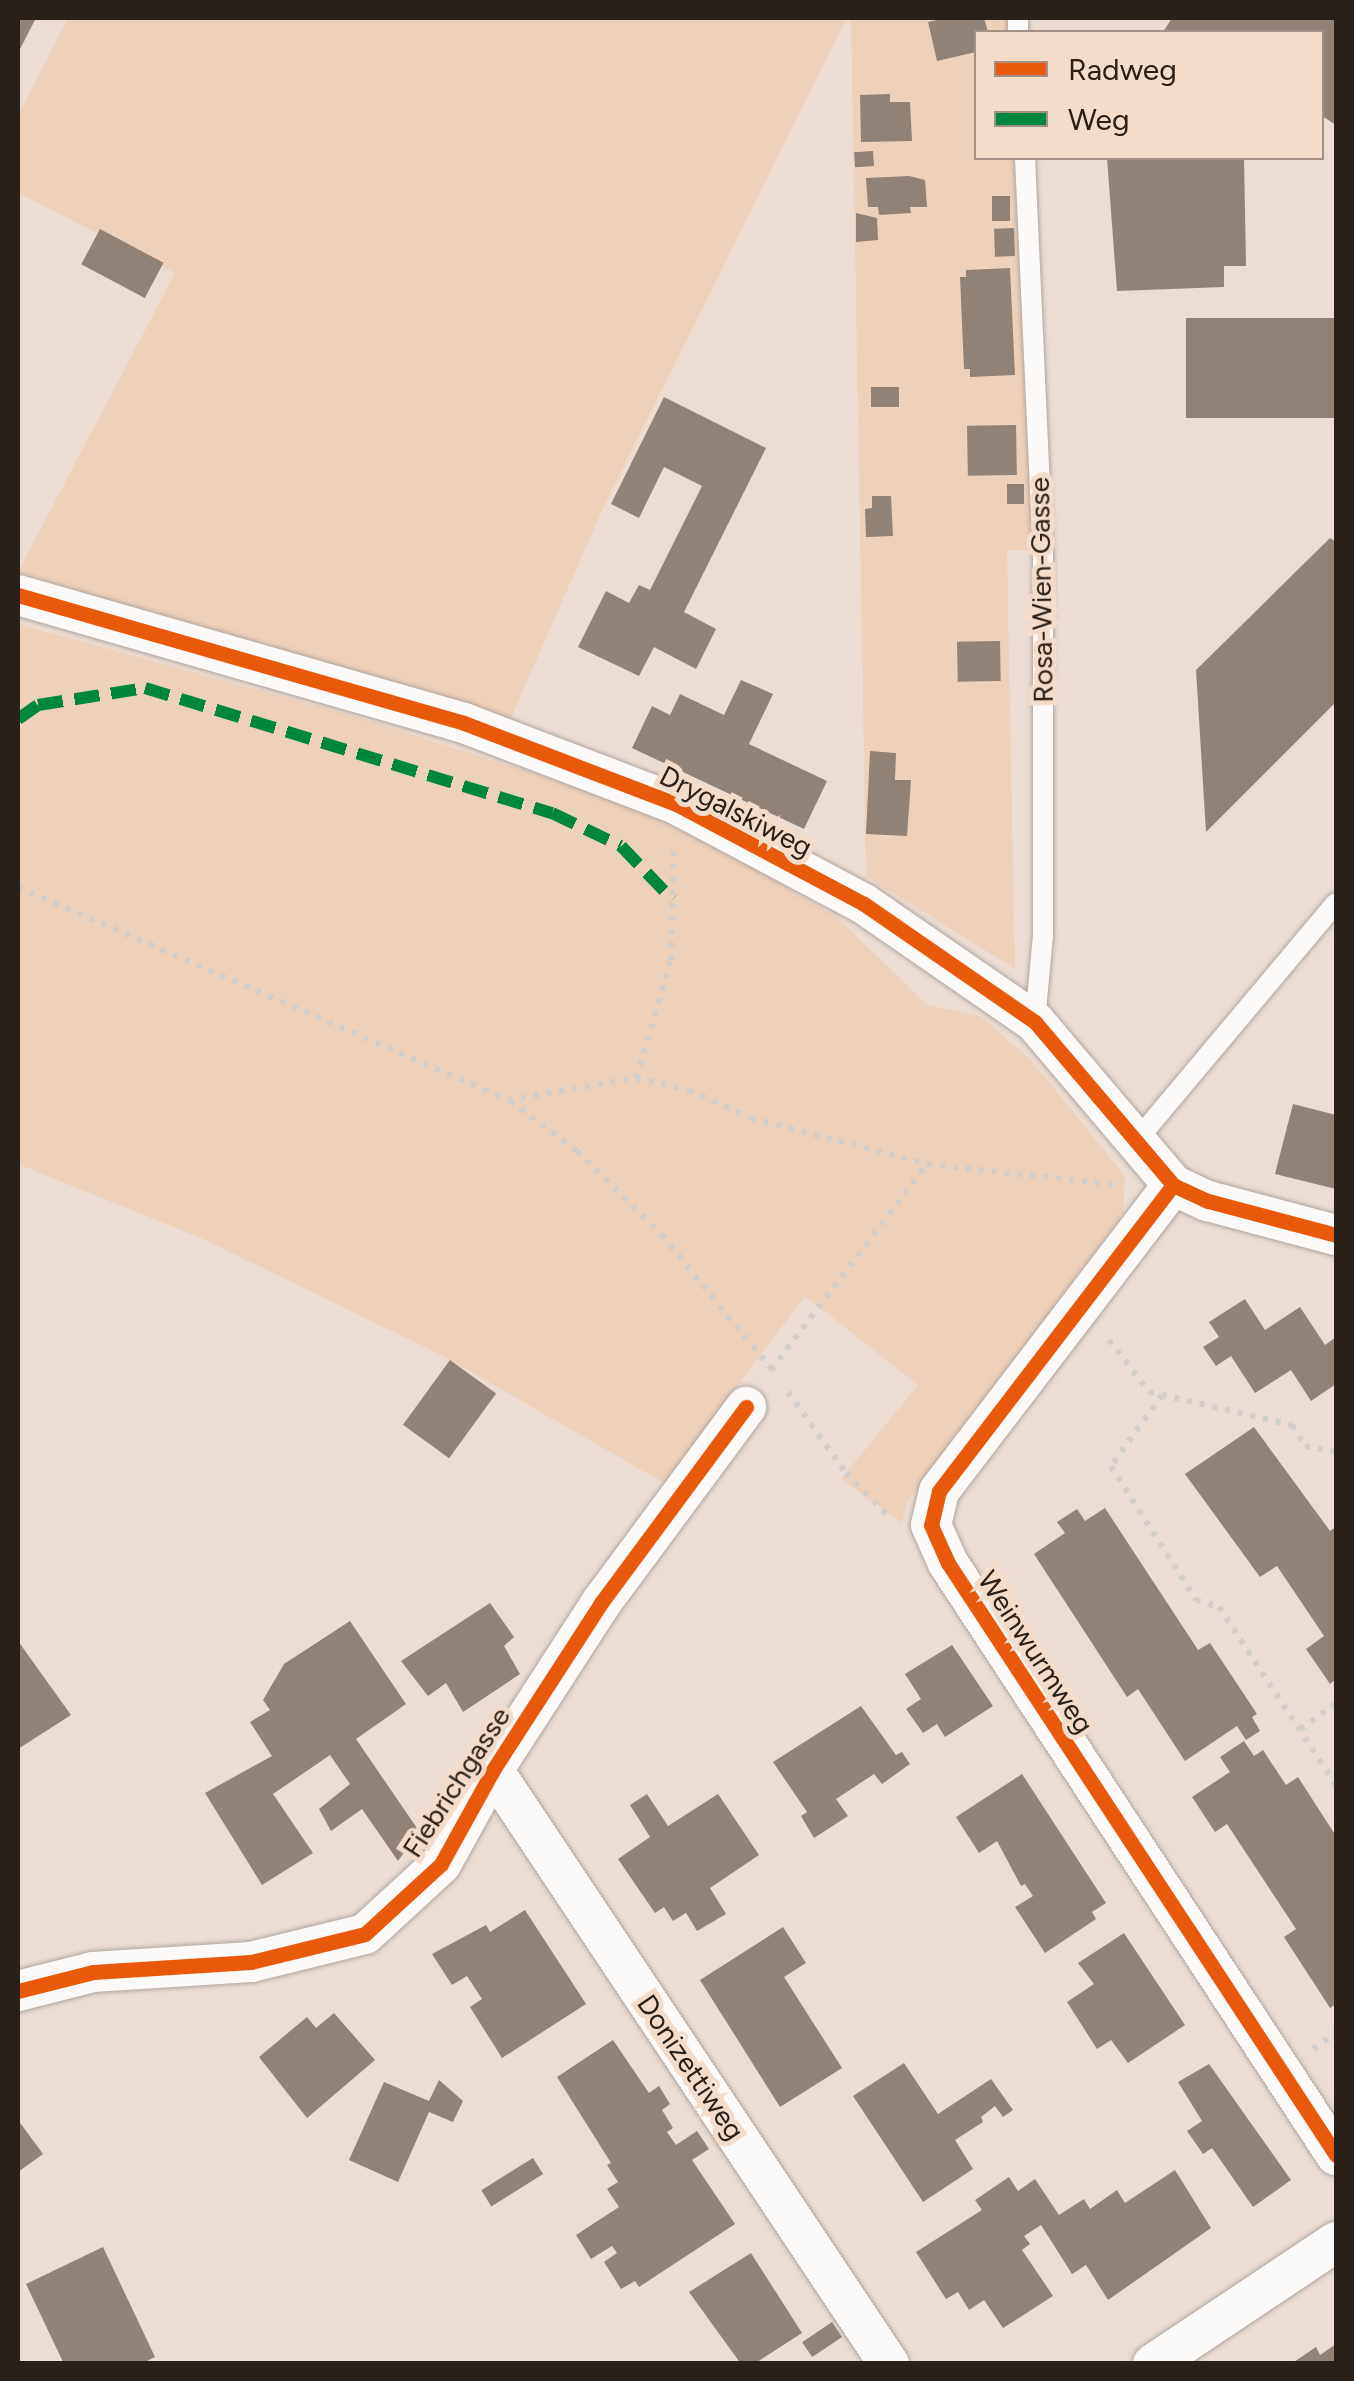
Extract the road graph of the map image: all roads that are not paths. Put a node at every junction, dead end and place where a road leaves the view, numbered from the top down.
1 (1025, 160) edge
2 (18, 594) edge
3 (1336, 903) edge
4 (1035, 1022) junction
5 (1137, 1140) junction
6 (1173, 1184) junction
7 (1336, 1234) edge
8 (746, 1407) road end
9 (493, 1770) junction
10 (18, 1991) edge
11 (1336, 2155) edge
12 (1336, 2242) edge
13 (889, 2364) edge
14 (1153, 2364) edge

1 - 4 lane, Rosa-Wien-Gasse
2 - 4 street, Drygalskiweg
3 - 5 lane
4 - 5 street, Drygalskiweg
5 - 6 street, Drygalskiweg
6 - 7 street, Drygalskiweg
6 - 11 street, Weinwurmweg
8 - 9 street, Fiebrichgasse
9 - 10 street, Fiebrichgasse
9 - 13 street, Donizettiweg
12 - 14 street

